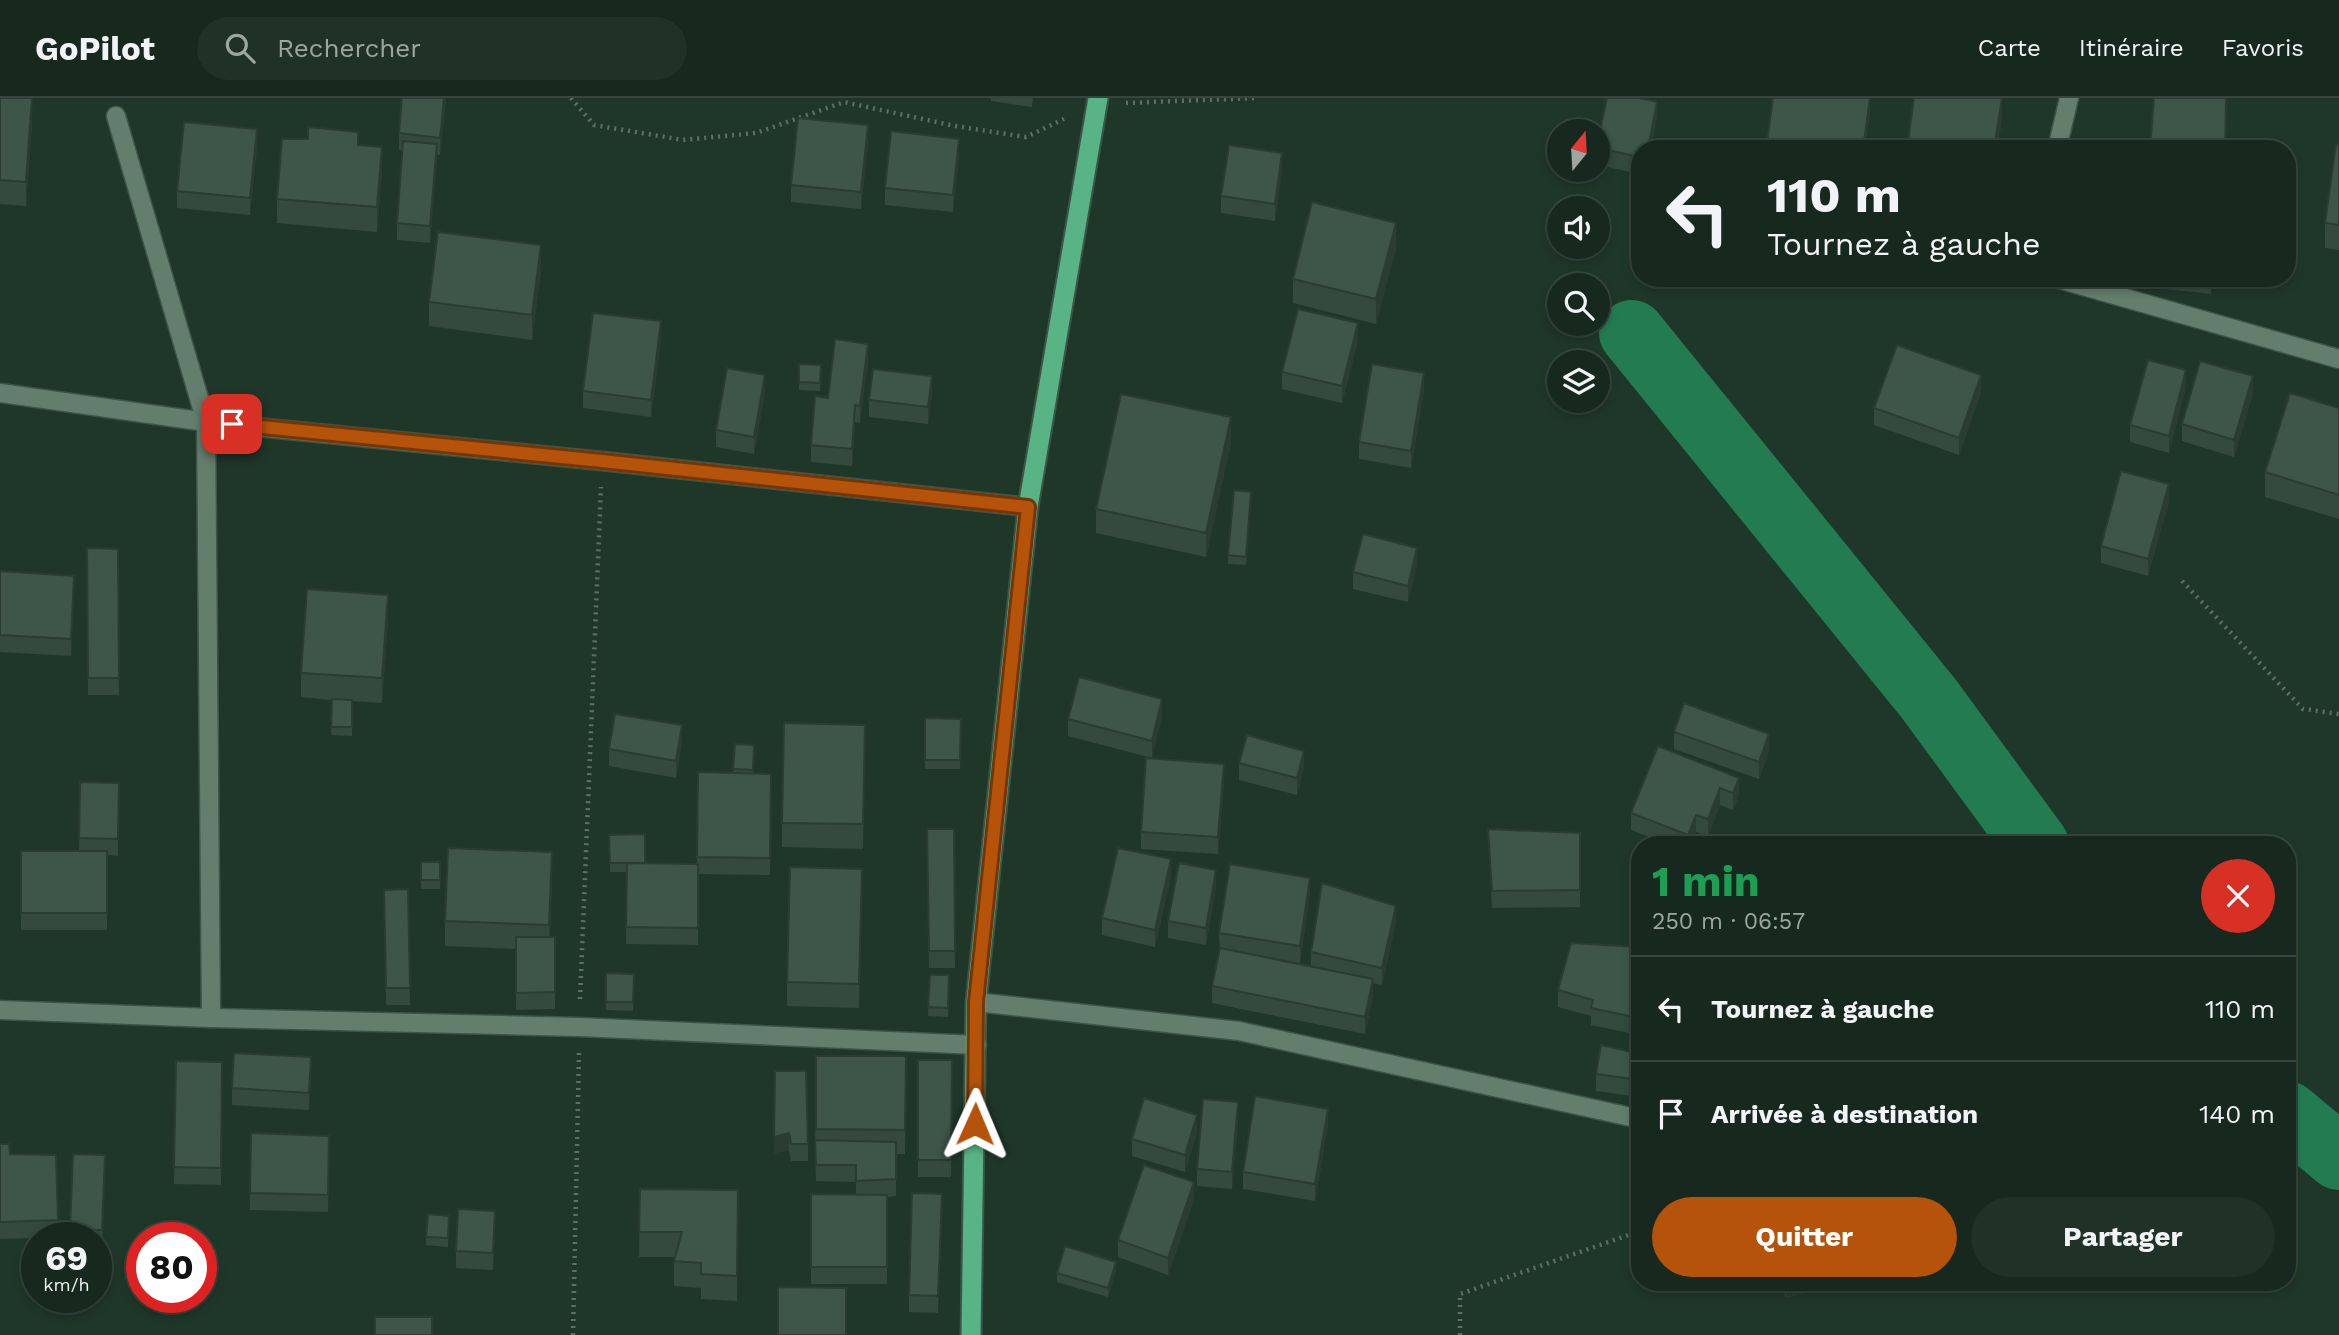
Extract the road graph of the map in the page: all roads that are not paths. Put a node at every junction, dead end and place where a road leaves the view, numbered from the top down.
1 (2069, 98) edge
2 (1097, 101) edge
3 (116, 116) dead end
4 (2059, 140) edge
5 (2087, 287) edge
6 (2339, 359) edge
7 (0, 393) edge
8 (206, 422) junction
9 (1028, 507) junction
10 (976, 1002) junction
11 (0, 1010) edge
12 (211, 1018) junction
13 (976, 1045) junction
14 (1631, 1117) edge
15 (971, 1335) edge

1 - 4 street
2 - 9 highway
3 - 8 street
5 - 6 street
7 - 8 street
8 - 9 street
8 - 12 street
9 - 10 highway
10 - 13 highway
10 - 14 street
11 - 12 street
12 - 13 street
13 - 15 highway

